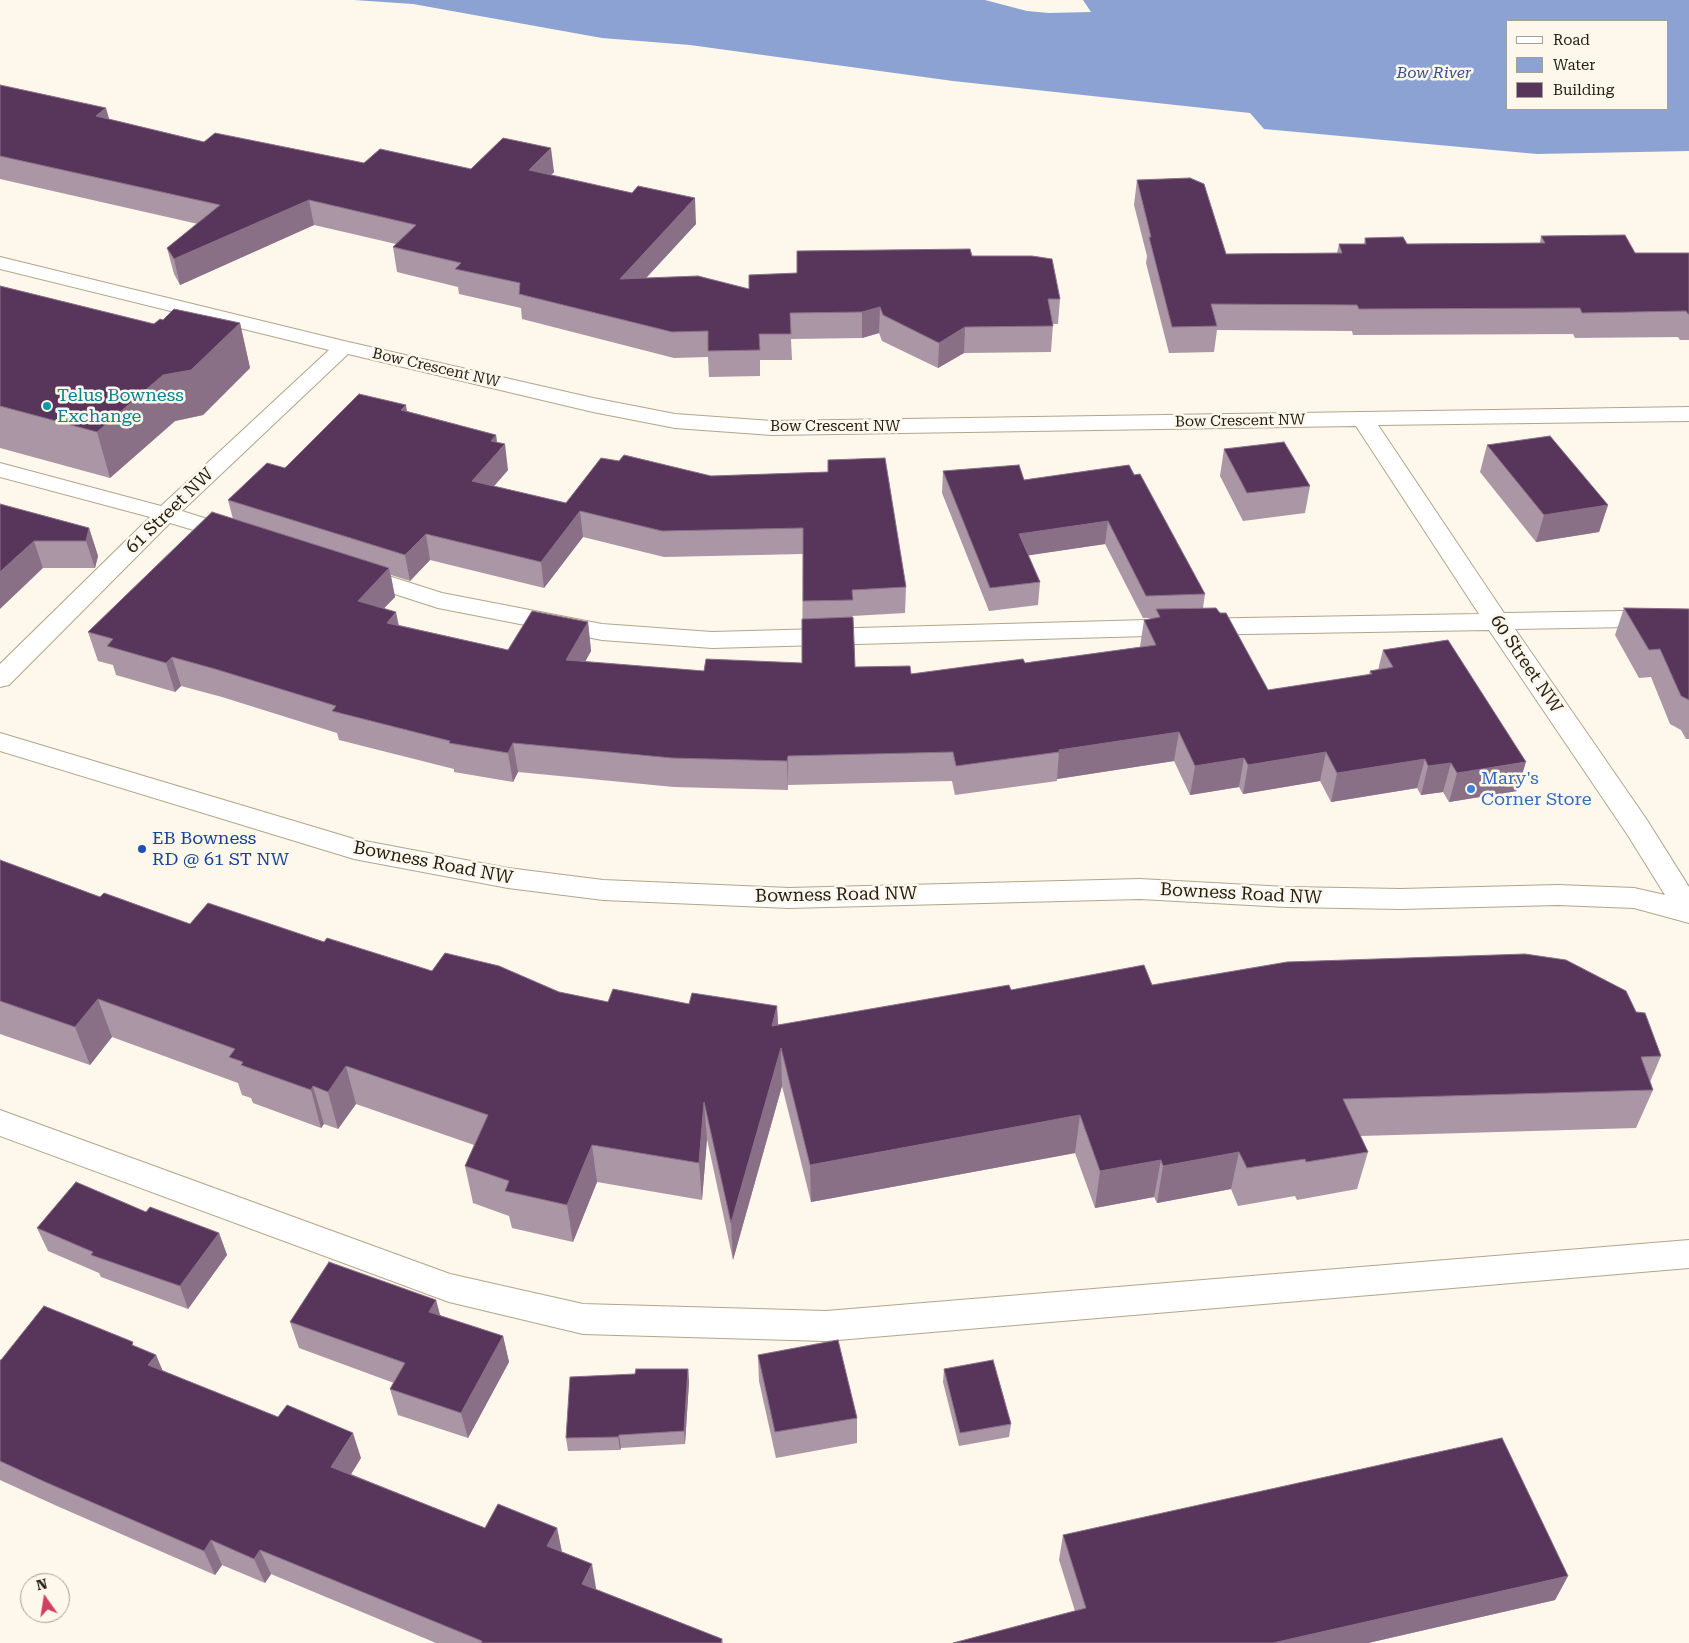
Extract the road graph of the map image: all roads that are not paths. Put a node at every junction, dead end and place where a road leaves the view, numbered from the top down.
1 (0, 263) edge
2 (344, 347) junction
3 (1689, 414) edge
4 (1362, 418) junction
5 (0, 470) edge
6 (166, 514) junction
7 (254, 542) edge
8 (336, 568) edge
9 (1689, 618) edge
10 (1497, 622) junction
11 (0, 679) edge
12 (0, 742) edge
13 (1689, 911) edge
14 (0, 1123) edge
15 (1689, 1254) edge

1 - 2 street, Bow Crescent NW
2 - 4 street, Bow Crescent NW
2 - 6 street, 61 Street NW
3 - 4 street, Bow Crescent NW
4 - 10 street, 60 Street NW
5 - 6 street
6 - 7 street
6 - 11 street, 61 Street NW
8 - 10 street
9 - 10 street
10 - 13 street, 60 Street NW
12 - 13 street, Bowness Road NW
14 - 15 street

